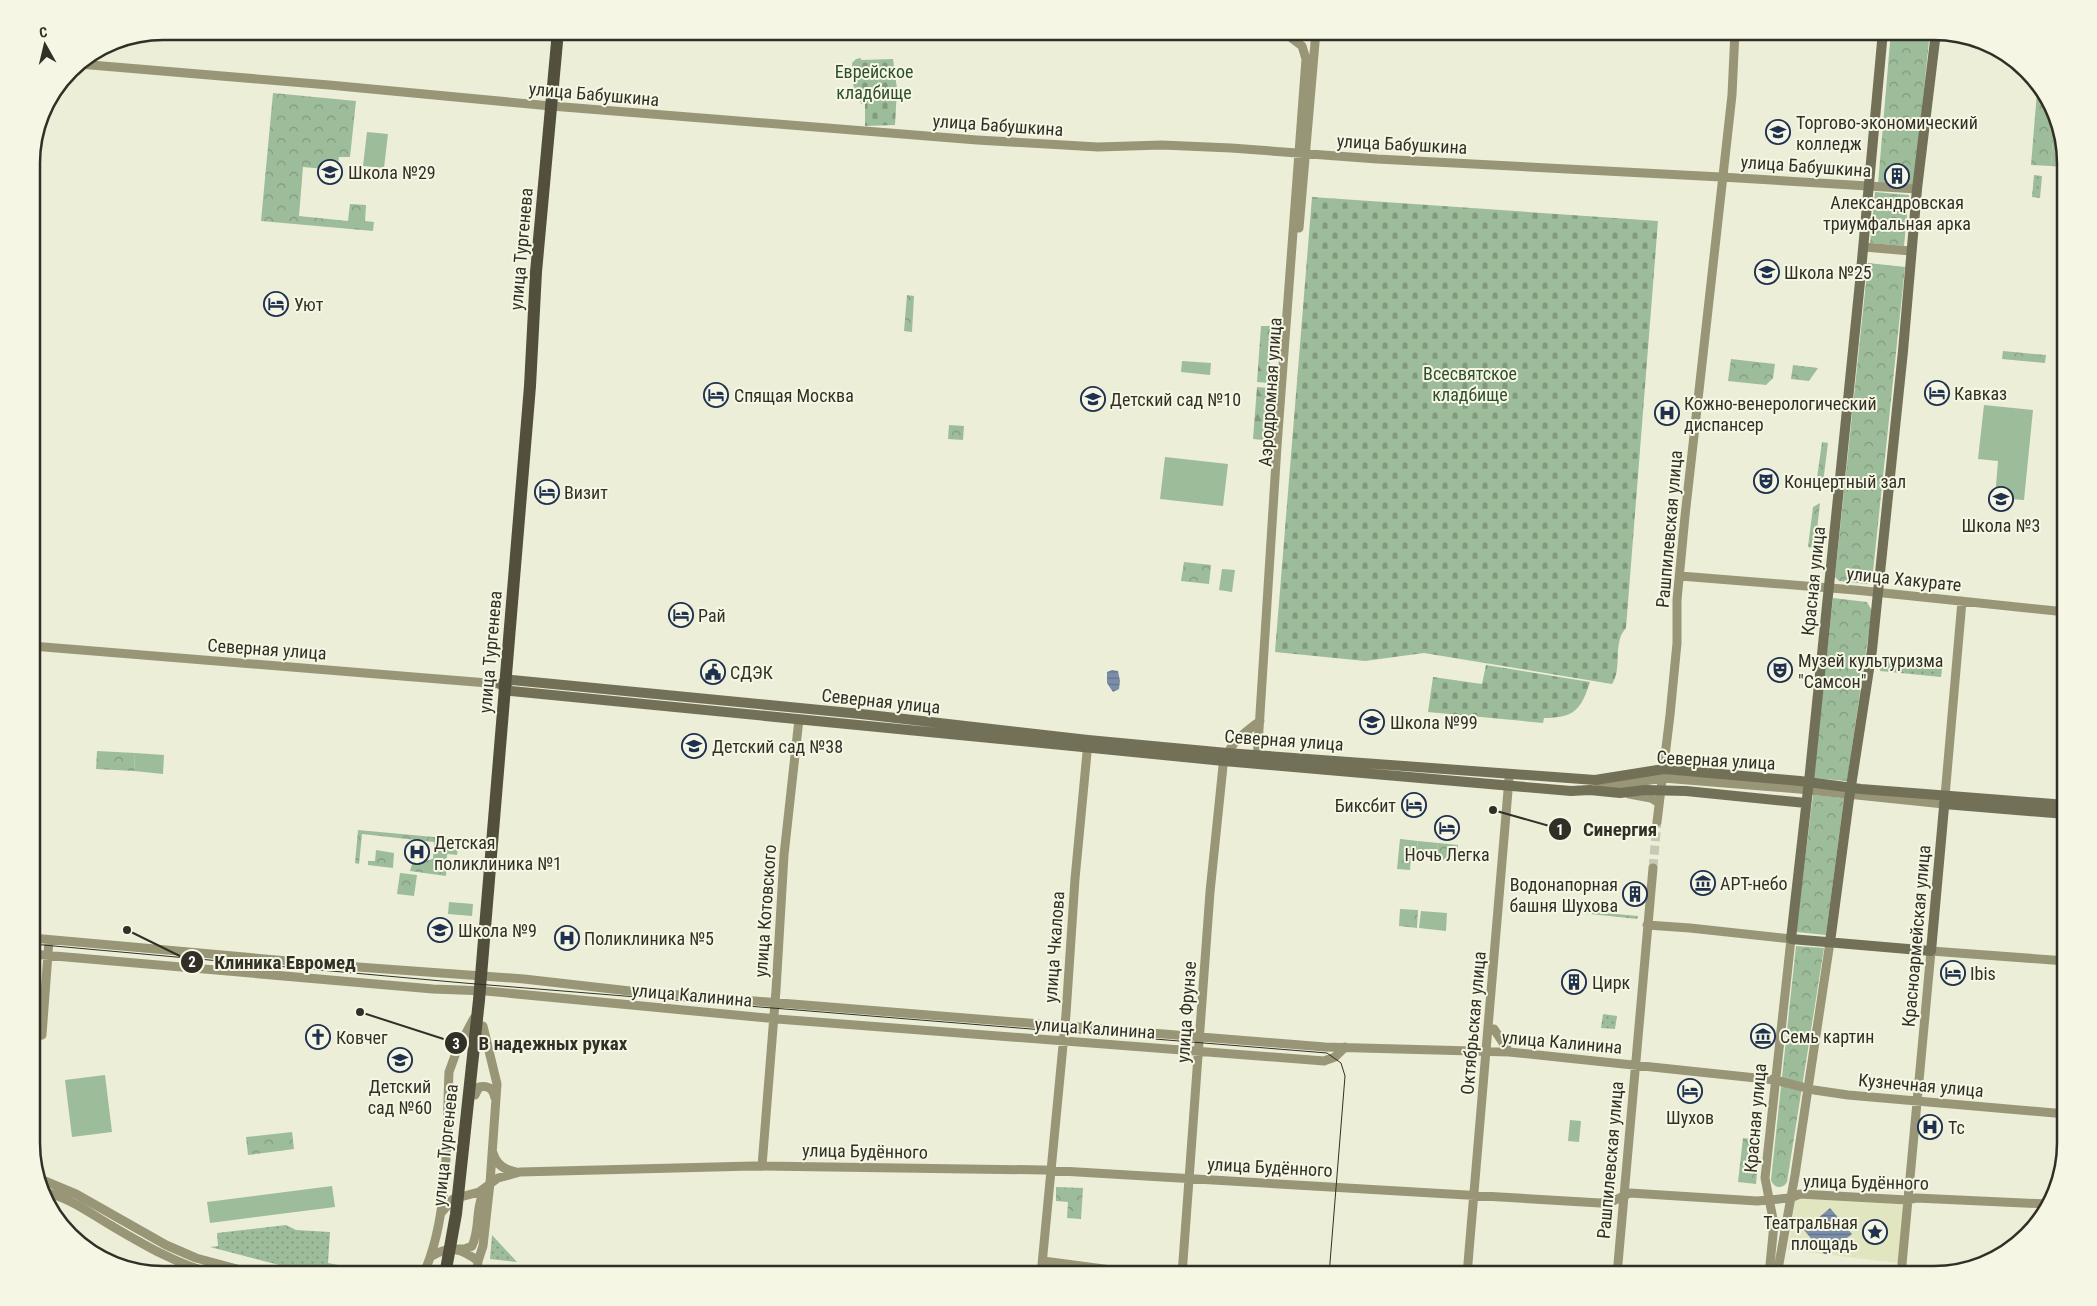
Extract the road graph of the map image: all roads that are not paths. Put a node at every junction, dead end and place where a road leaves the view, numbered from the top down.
1 (558, 40) edge
2 (563, 40) edge
3 (1295, 40) edge
4 (1315, 40) edge
5 (1735, 40) edge
6 (1882, 40) edge
7 (1935, 40) edge
8 (89, 65) edge
9 (554, 107) junction
10 (1302, 154) junction
11 (1721, 177) junction
12 (1869, 187) junction
13 (1917, 190) junction
14 (1864, 247) junction
15 (1911, 251) junction
16 (1680, 576) junction
17 (1829, 588) junction
18 (1878, 593) junction
19 (1962, 601) junction
20 (2057, 611) edge
21 (40, 647) edge
22 (506, 685) junction
23 (798, 719) junction
24 (874, 721) junction
25 (1260, 721) junction
26 (1088, 744) junction
27 (1225, 757) junction
28 (1259, 757) junction
29 (1512, 774) junction
30 (1664, 774) junction
31 (1511, 785) junction
32 (1808, 786) junction
33 (1590, 790) junction
34 (1661, 790) junction
35 (1850, 791) junction
36 (1620, 793) junction
37 (1944, 800) junction
38 (1659, 803) junction
39 (1806, 803) junction
40 (2057, 805) edge
41 (2057, 813) edge
42 (1657, 822) tunnel mouth
43 (1653, 868) tunnel mouth
44 (1647, 925) junction
45 (40, 939) edge
46 (1791, 939) junction
47 (48, 940) junction
48 (1830, 942) junction
49 (1931, 951) junction
50 (40, 955) edge
51 (47, 955) junction
52 (2057, 960) edge
53 (484, 976) junction
54 (483, 991) junction
55 (775, 1002) junction
56 (478, 1009) junction
57 (773, 1018) junction
58 (483, 1026) junction
59 (1065, 1027) junction
60 (1494, 1029) junction
61 (40, 1035) edge
62 (1200, 1037) junction
63 (1063, 1042) junction
64 (1345, 1047) junction
65 (1199, 1052) junction
66 (1488, 1052) junction
67 (1509, 1052) junction
68 (450, 1065) junction
69 (471, 1065) junction
70 (1634, 1066) junction
71 (1775, 1080) junction
72 (1808, 1088) junction
73 (475, 1095) junction
74 (496, 1102) junction
75 (1916, 1102) junction
76 (2057, 1113) edge
77 (464, 1142) junction
78 (492, 1150) junction
79 (445, 1160) junction
80 (762, 1166) junction
81 (1052, 1171) junction
82 (520, 1172) junction
83 (1190, 1179) junction
84 (47, 1182) edge
85 (490, 1183) junction
86 (52, 1195) edge
87 (1477, 1195) junction
88 (1623, 1195) junction
89 (464, 1196) junction
90 (1790, 1198) junction
91 (1768, 1200) junction
92 (1907, 1200) junction
93 (479, 1203) junction
94 (2041, 1204) edge
95 (441, 1213) junction
96 (485, 1217) junction
97 (455, 1249) junction
98 (432, 1256) junction
99 (1043, 1261) junction
100 (478, 1262) junction
101 (190, 1266) edge
102 (226, 1266) edge
103 (427, 1266) edge
104 (447, 1266) edge
105 (478, 1266) edge
106 (1042, 1266) edge
107 (1081, 1266) edge
108 (1183, 1266) edge
109 (1468, 1266) edge
110 (1472, 1266) edge
111 (1618, 1266) edge
112 (1770, 1266) edge
113 (1779, 1266) edge
114 (1902, 1266) edge

1 - 9 highway, улица Тургенева
2 - 9 highway, улица Тургенева
3 - 10 street, Аэродромная улица
4 - 10 street, Аэродромная улица
5 - 11 street, Рашпилевская улица
6 - 12 main road, Красная улица
7 - 13 main road
8 - 9 street, улица Бабушкина
9 - 10 street, улица Бабушкина
9 - 22 highway, улица Тургенева
10 - 11 street, улица Бабушкина
10 - 25 street, Аэродромная улица
10 - 28 street, Аэродромная улица
11 - 12 street, улица Бабушкина
11 - 16 street, Рашпилевская улица
12 - 13 street, улица Бабушкина
12 - 14 main road, Красная улица
13 - 15 main road
14 - 15 street
14 - 17 main road, Красная улица
15 - 18 main road
16 - 17 street, улица Хакурате
16 - 30 street, Рашпилевская улица
17 - 18 street, улица Хакурате
17 - 32 main road, Красная улица
18 - 19 street, улица Хакурате
18 - 35 main road
19 - 20 street, улица Хакурате
19 - 37 street, Красноармейская улица
21 - 22 street, Северная улица
22 - 23 main road, Северная улица
22 - 24 main road, Северная улица
22 - 53 highway, улица Тургенева
23 - 24 main road, Северная улица
23 - 55 street, улица Котовского
24 - 26 main road, Северная улица
25 - 27 street
25 - 28 street, Аэродромная улица
26 - 27 main road, Северная улица
26 - 59 street, улица Чкалова
27 - 28 main road, Северная улица
27 - 62 street, улица Фрунзе
28 - 29 main road, Северная улица
28 - 31 main road, Северная улица
29 - 30 main road, Северная улица
29 - 31 street, Октябрьская улица
30 - 32 main road, Северная улица
30 - 33 street, Северная улица
30 - 34 street, Рашпилевская улица
31 - 33 main road, Северная улица
31 - 60 street, Октябрьская улица
31 - 66 street, Октябрьская улица
32 - 35 main road, Северная улица
32 - 39 main road, Красная улица
33 - 36 main road, Северная улица
34 - 36 main road, Северная улица
34 - 38 street, Рашпилевская улица
34 - 39 main road, Северная улица
35 - 37 main road, Северная улица
35 - 48 main road
36 - 38 street, Северная улица
37 - 40 main road, Северная улица
37 - 41 main road, Северная улица
37 - 49 main road, Красноармейская улица
38 - 42 street, Рашпилевская улица
39 - 46 main road, Красная улица
43 - 44 street, Рашпилевская улица
44 - 46 street
44 - 70 street, Рашпилевская улица
45 - 47 street, улица Калинина
46 - 48 main road
46 - 71 street, Красная улица
47 - 51 street
47 - 53 street, улица Калинина
48 - 49 main road
48 - 72 street
49 - 52 street
49 - 75 street, Красноармейская улица
50 - 51 street, улица Калинина
51 - 54 street, улица Калинина
51 - 61 street
53 - 54 highway, улица Тургенева
53 - 55 street, улица Калинина
54 - 56 highway, улица Тургенева
54 - 57 street, улица Калинина
54 - 58 highway, улица Тургенева
55 - 57 street, улица Котовского
55 - 59 street, улица Калинина
56 - 68 street
56 - 69 highway, улица Тургенева
57 - 63 street, улица Калинина
57 - 80 street, улица Котовского
58 - 73 highway, улица Тургенева
58 - 74 street
59 - 62 street, улица Калинина
59 - 63 street, улица Чкалова
60 - 66 street, Октябрьская улица
60 - 67 street
62 - 64 street, улица Калинина
62 - 65 street, улица Фрунзе
63 - 65 street, улица Калинина
63 - 81 street, улица Чкалова
64 - 65 street, улица Калинина
64 - 66 street, улица Калинина
65 - 83 street, улица Фрунзе
66 - 67 street, улица Калинина
66 - 87 street, Октябрьская улица
67 - 70 street, улица Калинина
68 - 69 street
68 - 79 street
69 - 77 highway, улица Тургенева
70 - 71 street, улица Калинина
70 - 88 street, Рашпилевская улица
71 - 72 street, Кузнечная улица
71 - 91 street, Красная улица
72 - 75 street, Кузнечная улица
72 - 90 street
73 - 74 street
73 - 77 highway, улица Тургенева
74 - 78 street
75 - 76 street, Кузнечная улица
75 - 92 street, Красноармейская улица
77 - 104 highway, улица Тургенева
78 - 82 street
78 - 85 street
79 - 89 street
79 - 95 street
80 - 81 street, улица Будённого
80 - 82 street, улица Будённого
81 - 83 street, улица Будённого
81 - 99 street, улица Чкалова
82 - 85 street, улица Будённого
83 - 87 street, улица Будённого
83 - 108 street, улица Фрунзе
84 - 102 street
85 - 89 street, улица Будённого
85 - 93 street
85 - 96 street
86 - 101 street
87 - 88 street, улица Будённого
87 - 109 street, Октябрьская улица
87 - 110 street, Октябрьская улица
88 - 91 street, улица Будённого
88 - 111 street, Рашпилевская улица
89 - 93 street
89 - 95 street, улица Будённого
90 - 91 street, улица Будённого
90 - 92 street, улица Будённого
90 - 113 street
91 - 112 street, Красная улица
92 - 94 street, улица Будённого
92 - 114 street, Красноармейская улица
93 - 96 street
93 - 97 street
95 - 98 street
96 - 100 street
97 - 98 street
97 - 100 street
98 - 103 street
99 - 106 street, улица Чкалова
99 - 107 street
100 - 105 street

